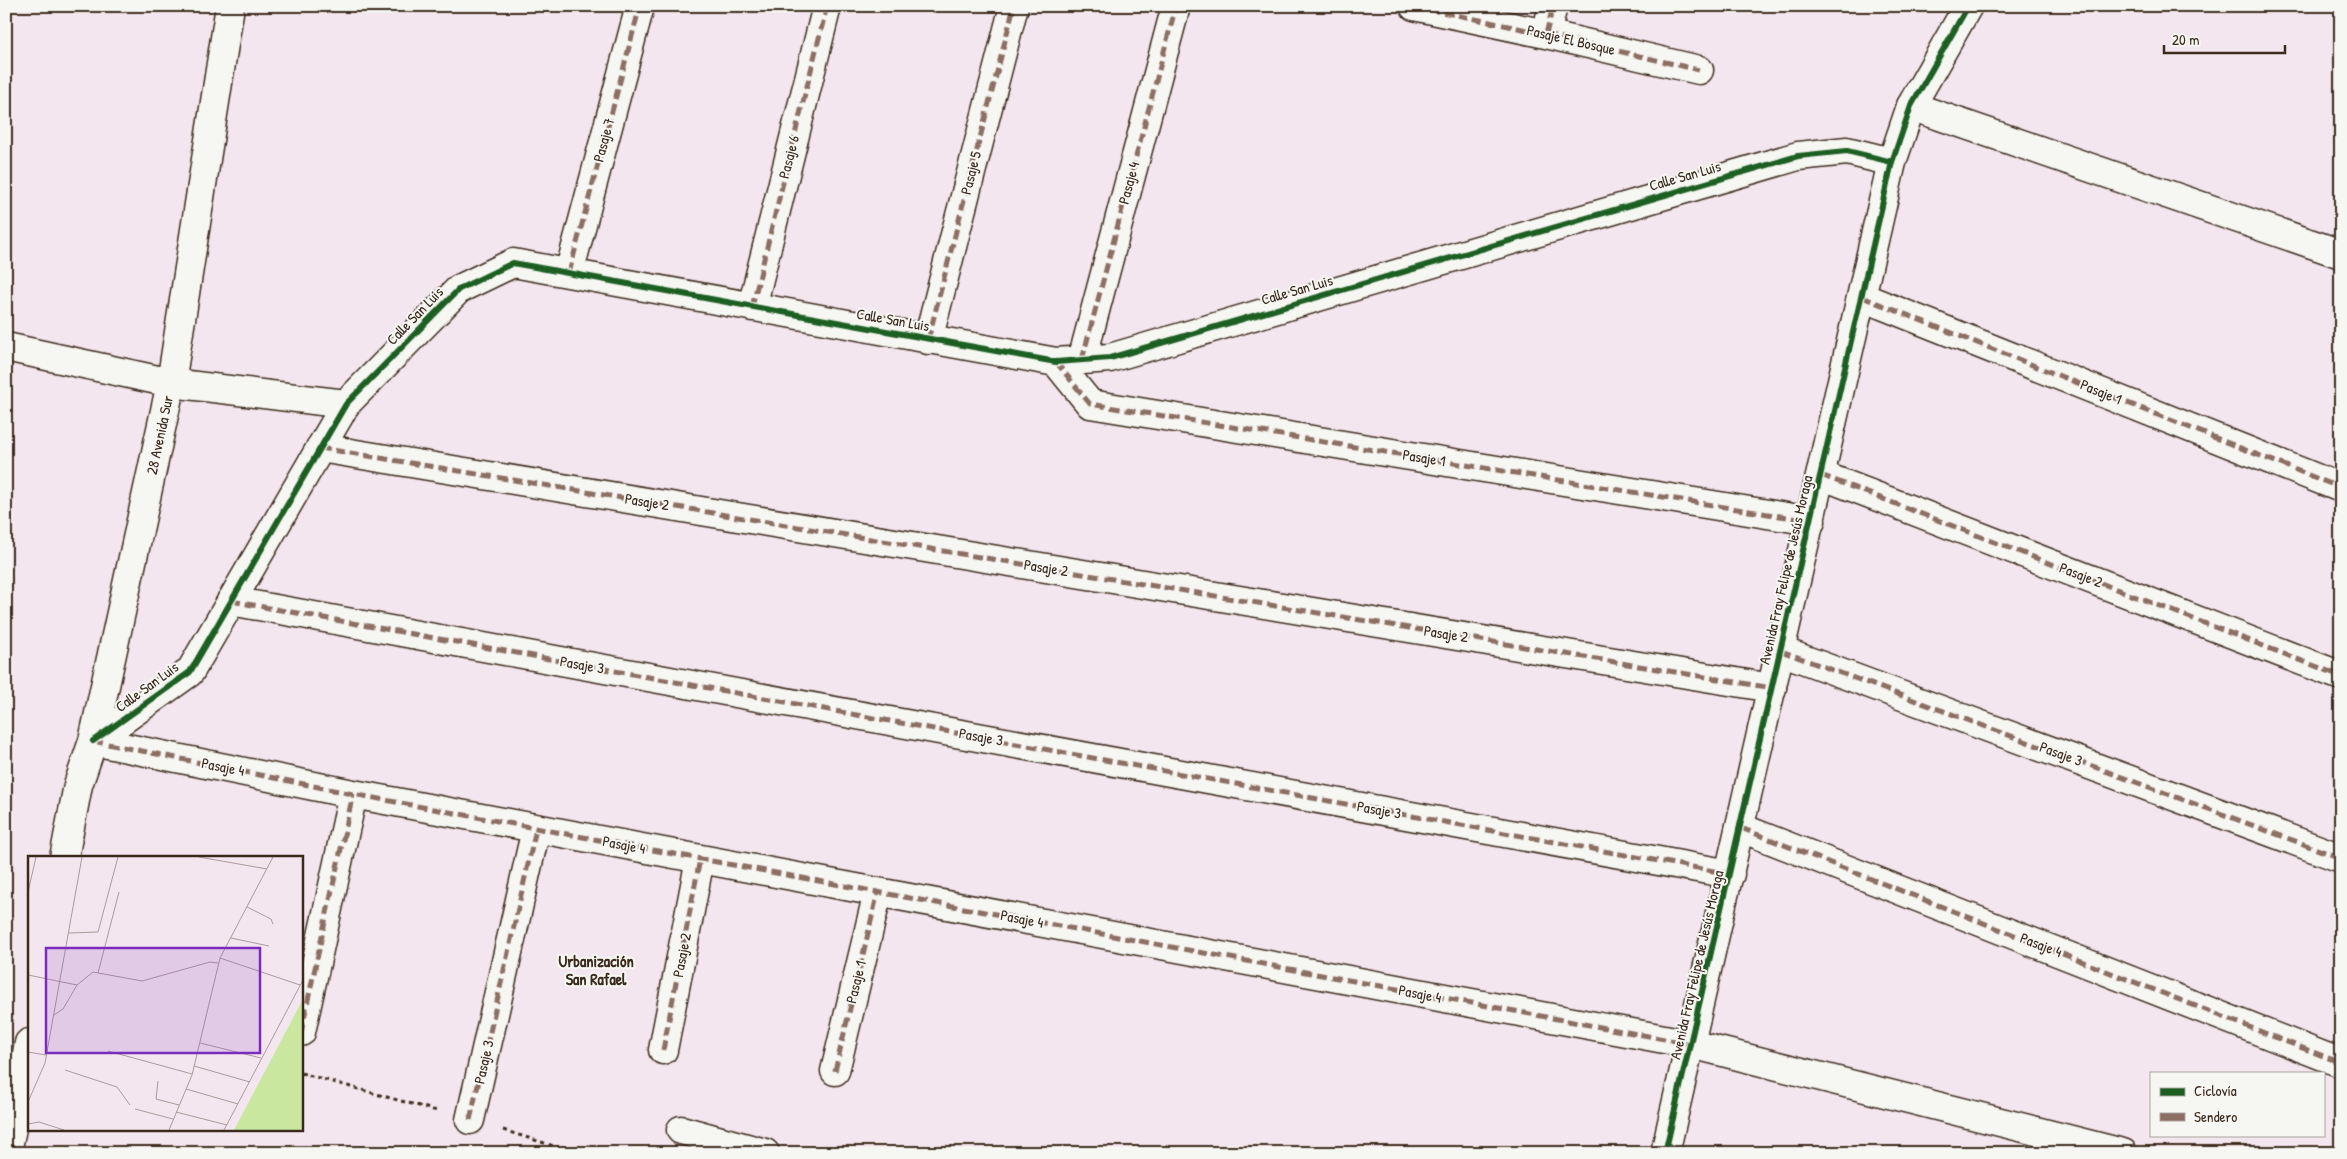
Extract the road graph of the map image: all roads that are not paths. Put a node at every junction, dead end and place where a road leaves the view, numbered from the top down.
1 (230, 6) edge
2 (640, 6) edge
3 (827, 6) edge
4 (1014, 6) edge
5 (1176, 6) edge
6 (1414, 6) edge
7 (1553, 6) edge
8 (1968, 6) edge
9 (1546, 34) junction
10 (1699, 70) dead end
11 (1910, 106) junction
12 (1892, 162) junction
13 (2341, 254) edge
14 (569, 273) junction
15 (1862, 297) junction
16 (752, 307) junction
17 (928, 340) junction
18 (6, 347) edge
19 (1069, 361) junction
20 (171, 383) junction
21 (346, 404) junction
22 (320, 448) junction
23 (1821, 475) junction
24 (2341, 488) edge
25 (1811, 521) junction
26 (231, 601) junction
27 (1781, 651) junction
28 (2341, 676) edge
29 (1772, 688) junction
30 (93, 741) junction
31 (353, 794) junction
32 (1741, 828) junction
33 (536, 829) junction
34 (64, 856) edge
35 (2341, 858) edge
36 (700, 859) junction
37 (1730, 874) junction
38 (878, 892) junction
39 (302, 1027) edge
40 (1691, 1044) junction
41 (28, 1048) edge
42 (663, 1050) dead end
43 (2341, 1063) edge
44 (834, 1071) dead end
45 (470, 1120) dead end
46 (680, 1130) dead end
47 (7, 1153) edge
48 (765, 1153) edge
49 (1665, 1153) edge
50 (2123, 1153) edge

1 - 20 street, 28 Avenida Sur
2 - 14 street, Pasaje 7
3 - 16 street, Pasaje 6
4 - 17 street, Pasaje 5
5 - 19 street, Pasaje 4
6 - 9 street, Pasaje El Bosque
7 - 9 street
8 - 11 street, Avenida Fray Felipe de Jesús Moraga
9 - 10 street, Pasaje El Bosque
11 - 12 street, Avenida Fray Felipe de Jesús Moraga
11 - 13 street
12 - 15 street, Avenida Fray Felipe de Jesús Moraga
12 - 19 street, Calle San Luis
14 - 16 street, Calle San Luis
14 - 21 street, Calle San Luis
15 - 23 street, Avenida Fray Felipe de Jesús Moraga
15 - 24 street, Pasaje 1
16 - 17 street, Calle San Luis
17 - 19 street, Calle San Luis
18 - 20 street
19 - 25 street, Pasaje 1
20 - 21 street
20 - 30 street, 28 Avenida Sur
21 - 22 street, Calle San Luis
22 - 26 street, Calle San Luis
22 - 29 street, Pasaje 2
23 - 25 street, Avenida Fray Felipe de Jesús Moraga
23 - 28 street, Pasaje 2
25 - 27 street, Avenida Fray Felipe de Jesús Moraga
26 - 30 street, Calle San Luis
26 - 37 street, Pasaje 3
27 - 29 street, Avenida Fray Felipe de Jesús Moraga
27 - 35 street, Pasaje 3
29 - 32 street, Avenida Fray Felipe de Jesús Moraga
30 - 31 street, Pasaje 4
30 - 34 street, 28 Avenida Sur
31 - 33 street, Pasaje 4
31 - 39 street
32 - 37 street, Avenida Fray Felipe de Jesús Moraga
32 - 43 street, Pasaje 4
33 - 36 street, Pasaje 4
33 - 45 street, Pasaje 3
36 - 38 street, Pasaje 4
36 - 42 street, Pasaje 2
37 - 40 street, Avenida Fray Felipe de Jesús Moraga
38 - 40 street, Pasaje 4
38 - 44 street, Pasaje 1
40 - 49 street, Avenida Fray Felipe de Jesús Moraga
40 - 50 street, Pasaje 4
41 - 47 street
46 - 48 street

